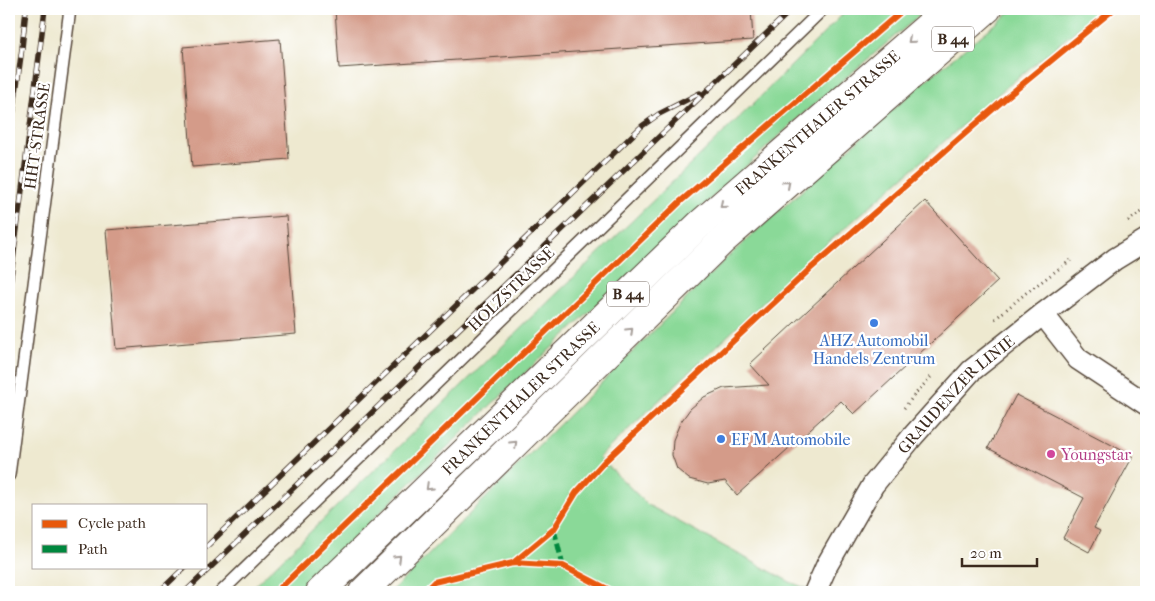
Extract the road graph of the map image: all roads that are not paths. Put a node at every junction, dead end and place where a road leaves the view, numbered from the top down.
1 (70, 9) edge
2 (823, 9) edge
3 (948, 9) edge
4 (987, 9) edge
5 (1146, 240) edge
6 (1042, 314) junction
7 (1146, 404) edge
8 (9, 475) edge
9 (221, 592) edge
10 (320, 592) edge
11 (363, 592) edge
12 (815, 592) edge

1 - 8 lane, HHT-STRASSE
2 - 9 lane, HOLZSTRASSE
3 -> 10 main road, FRANKENTHALER STRASSE / B 44
11 -> 4 main road, FRANKENTHALER STRASSE / B 44
5 - 6 street, GRAUDENZER LINIE
6 - 7 street
6 - 12 street, GRAUDENZER LINIE

